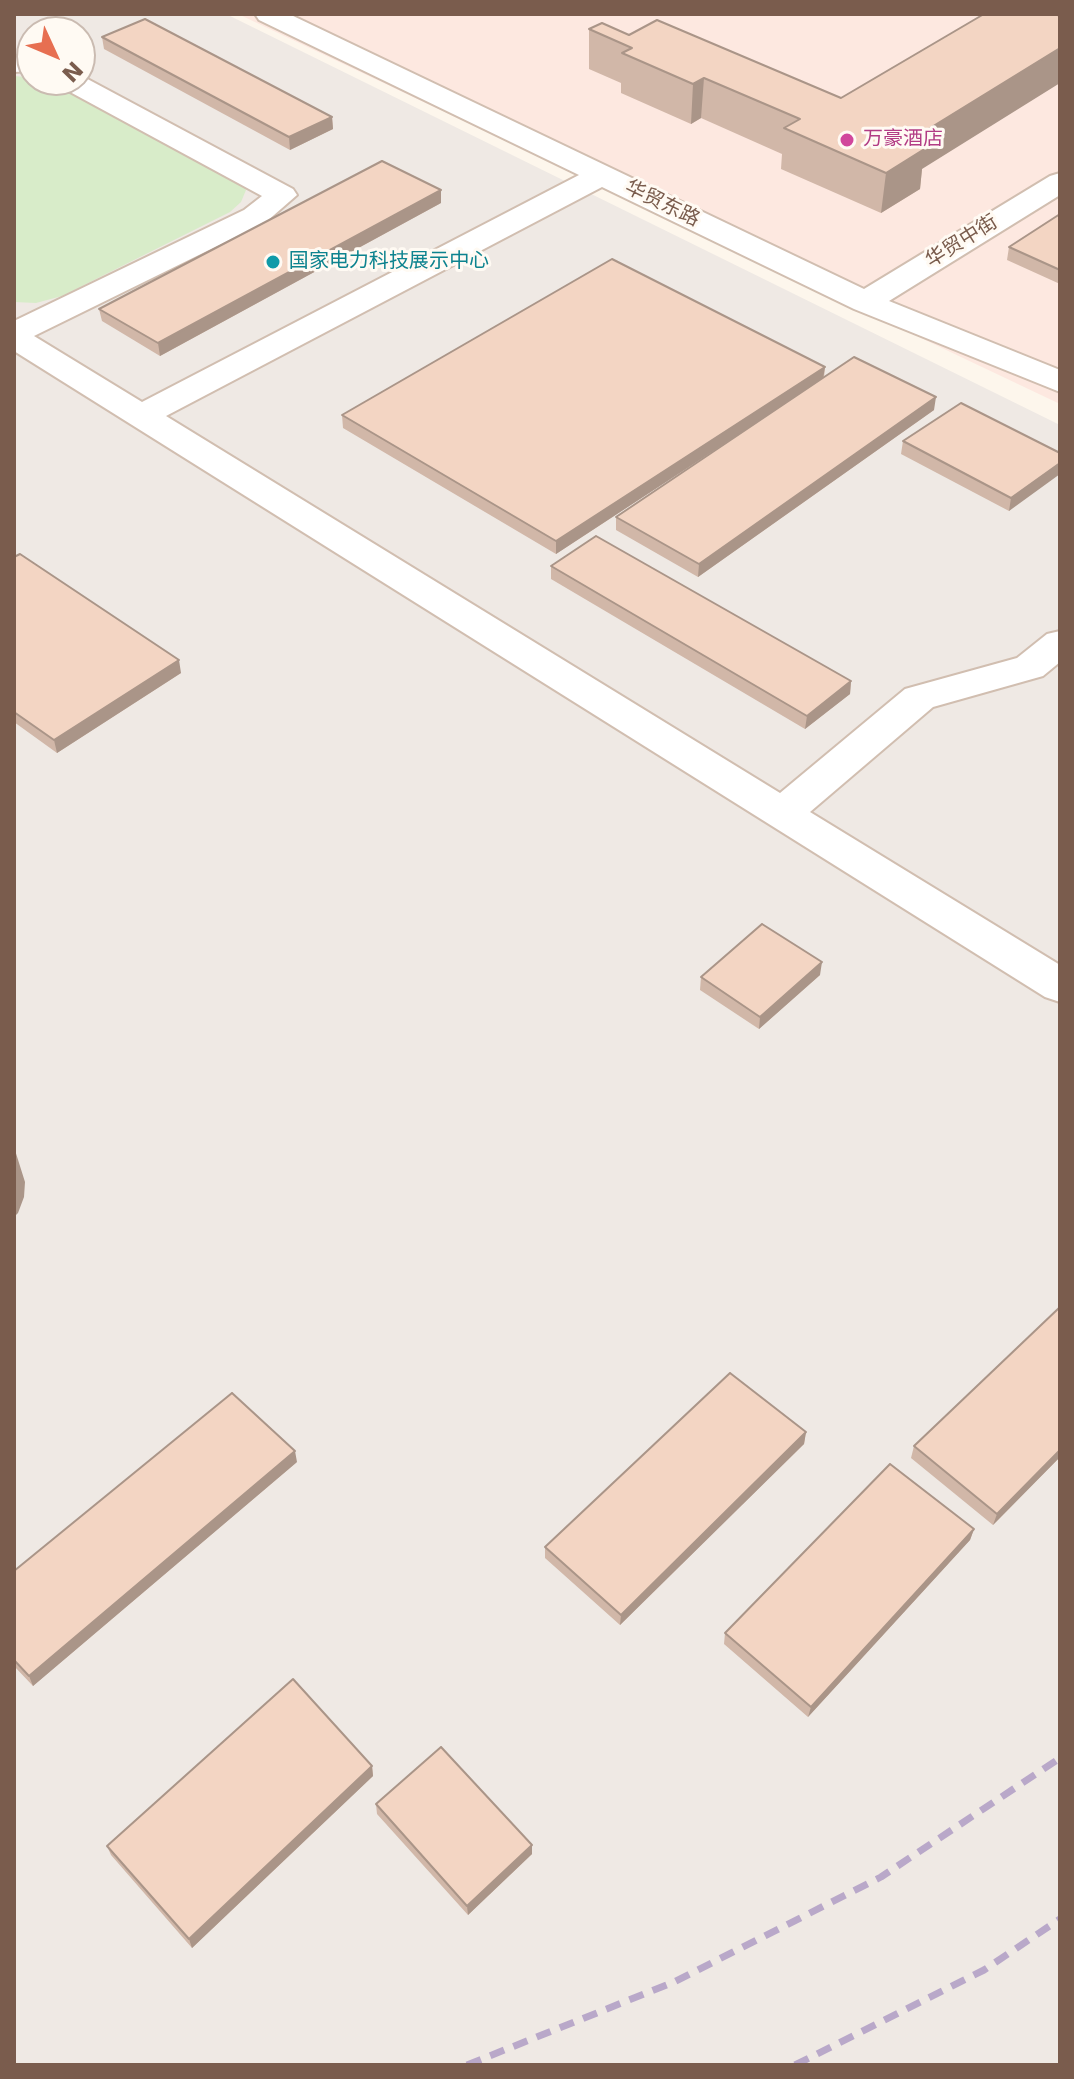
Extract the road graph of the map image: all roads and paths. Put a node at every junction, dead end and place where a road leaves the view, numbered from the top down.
1 (268, 14) edge
2 (337, 20) dead end
3 (309, 33) junction
4 (96, 95) edge
5 (602, 175) junction
6 (1060, 182) edge
7 (865, 302) junction
8 (14, 335) edge
9 (1060, 382) edge
10 (141, 416) junction
11 (1060, 643) edge
12 (782, 813) junction
13 (1051, 966) edge

1 - 3 street, 华贸东路
2 - 3 street
3 - 5 street, 华贸东路
4 - 8 street
5 - 7 street, 华贸东路
5 - 10 street
6 - 7 street, 华贸中街
7 - 9 street, 华贸东路
8 - 10 street
10 - 12 street
11 - 12 street
12 - 13 street

